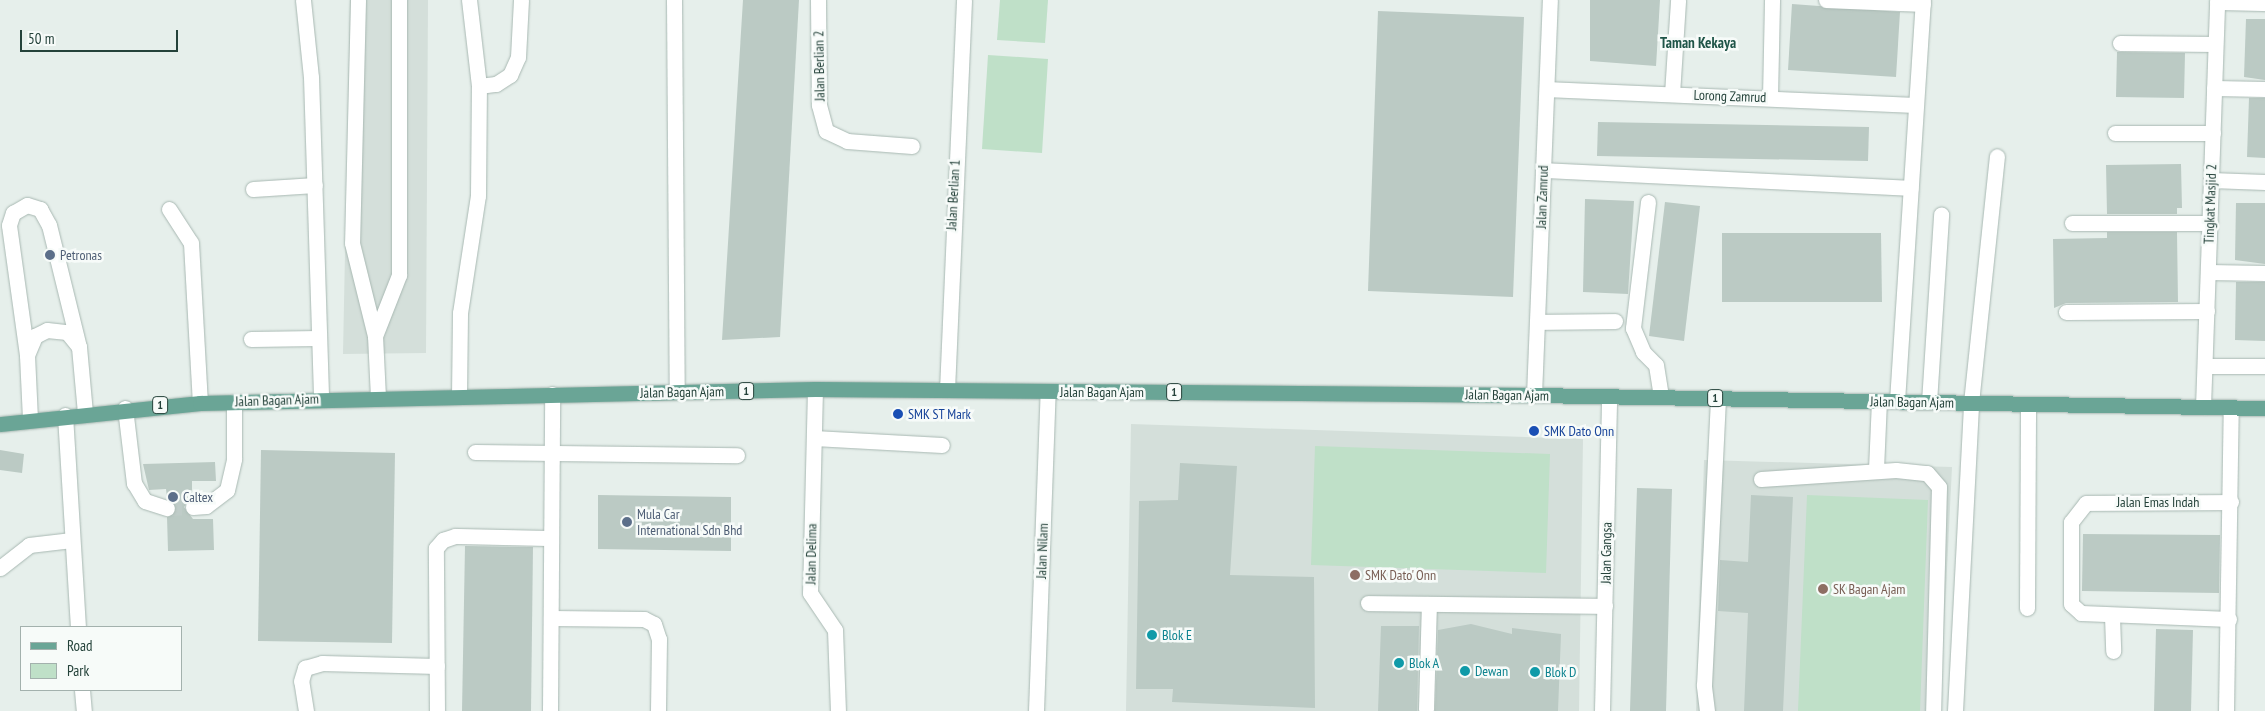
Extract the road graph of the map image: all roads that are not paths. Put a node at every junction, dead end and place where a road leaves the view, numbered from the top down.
1 (303, 0) edge
2 (358, 0) edge
3 (399, 0) edge
4 (469, 0) edge
5 (521, 0) edge
6 (674, 0) edge
7 (818, 0) edge
8 (964, 0) edge
9 (1550, 0) edge
10 (1678, 0) edge
11 (1772, 0) edge
12 (1826, 0) edge
13 (1923, 2) edge
14 (2265, 3) edge
15 (2120, 43) dead end
16 (2215, 44) junction
17 (479, 86) junction
18 (2214, 88) junction
19 (1546, 89) junction
20 (2265, 89) edge
21 (1672, 94) junction
22 (1770, 97) junction
23 (1914, 105) junction
24 (2115, 133) dead end
25 (2213, 133) junction
26 (912, 146) dead end
27 (1997, 156) dead end
28 (1543, 170) junction
29 (2211, 180) junction
30 (2265, 182) edge
31 (315, 185) junction
32 (1911, 188) junction
33 (253, 189) dead end
34 (1648, 202) dead end
35 (169, 209) dead end
36 (1941, 214) dead end
37 (2072, 223) dead end
38 (2210, 223) junction
39 (2208, 272) junction
40 (2265, 273) edge
41 (2207, 311) junction
42 (2066, 312) dead end
43 (1615, 321) dead end
44 (1537, 322) junction
45 (375, 336) junction
46 (318, 338) junction
47 (251, 340) dead end
48 (80, 347) junction
49 (27, 355) junction
50 (2205, 366) junction
51 (2265, 366) edge
52 (815, 390) junction
53 (947, 390) junction
54 (1048, 391) junction
55 (677, 392) junction
56 (552, 394) junction
57 (1534, 395) junction
58 (459, 396) junction
59 (1609, 396) junction
60 (378, 397) junction
61 (1661, 397) junction
62 (321, 398) junction
63 (1718, 398) junction
64 (1879, 401) junction
65 (1897, 401) junction
66 (234, 402) junction
67 (1929, 402) junction
68 (200, 403) junction
69 (1972, 403) junction
70 (2028, 404) junction
71 (2203, 407) junction
72 (125, 408) junction
73 (2231, 408) junction
74 (2265, 408) edge
75 (85, 412) junction
76 (65, 415) junction
77 (30, 420) junction
78 (0, 424) edge
79 (814, 438) junction
80 (942, 445) dead end
81 (475, 452) dead end
82 (552, 453) junction
83 (737, 455) dead end
84 (1876, 469) junction
85 (1761, 478) dead end
86 (2231, 502) junction
87 (167, 508) tunnel mouth
88 (193, 508) tunnel mouth
89 (551, 538) junction
90 (72, 540) junction
91 (0, 568) edge
92 (1368, 603) dead end
93 (1429, 604) junction
94 (1605, 606) junction
95 (2026, 608) dead end
96 (2112, 616) junction
97 (551, 618) junction
98 (2229, 619) junction
99 (78, 626) edge
100 (2113, 652) dead end
101 (437, 666) junction
102 (82, 691) edge
103 (1426, 709) dead end
104 (84, 711) edge
105 (306, 711) edge
106 (437, 711) edge
107 (550, 711) edge
108 (658, 711) edge
109 (838, 711) edge
110 (1036, 711) edge
111 (1602, 711) edge
112 (1707, 711) edge
113 (1933, 711) edge
114 (1954, 711) edge
115 (2226, 711) edge

1 - 31 street
2 - 45 street
3 - 45 street
4 - 17 street
5 - 17 street
6 - 55 street
7 - 26 street, Jalan Berlian 2
8 - 53 street, Jalan Berlian 1
9 - 19 street, Jalan Zamrud
10 - 21 street
11 - 22 street
12 - 13 street
13 - 23 street
14 - 16 street, Tingkat Masjid 2
15 - 16 street
16 - 18 street, Tingkat Masjid 2
17 - 58 street
18 - 20 street
18 - 25 street, Tingkat Masjid 2
19 - 21 street, Lorong Zamrud
19 - 28 street, Jalan Zamrud
21 - 22 street, Lorong Zamrud
22 - 23 street, Lorong Zamrud
23 - 32 street
24 - 25 street
25 - 29 street, Tingkat Masjid 2
27 - 69 street
28 - 32 street
28 - 44 street, Jalan Zamrud
29 - 30 street
29 - 38 street, Tingkat Masjid 2
31 - 33 street
31 - 46 street
32 - 65 street
34 - 61 street
35 - 68 street
36 - 67 street
37 - 38 street
38 - 39 street, Tingkat Masjid 2
39 - 40 street
39 - 41 street, Tingkat Masjid 2
41 - 42 street
41 - 50 street, Tingkat Masjid 2
43 - 44 street
44 - 57 street, Jalan Zamrud
45 - 60 street
46 - 47 street
46 - 62 street
48 - 49 street
48 - 49 street
48 - 75 street
49 - 77 street
50 - 51 street
50 - 71 street, Tingkat Masjid 2
52 - 53 main road, Jalan Bagan Ajam / 1
52 - 55 main road, Jalan Bagan Ajam / 1
52 - 79 street, Jalan Delima
53 - 54 main road, Jalan Bagan Ajam / 1
54 - 57 main road, Jalan Bagan Ajam / 1
54 - 110 street, Jalan Nilam
55 - 56 main road, Jalan Bagan Ajam / 1
56 - 58 main road, Jalan Bagan Ajam / 1
56 - 82 street
57 - 59 main road, Jalan Bagan Ajam / 1
58 - 60 main road, Jalan Bagan Ajam / 1
59 - 61 main road, Jalan Bagan Ajam / 1
59 - 94 street, Jalan Gangsa
60 - 62 main road, Jalan Bagan Ajam / 1
61 - 63 main road, Jalan Bagan Ajam / 1
62 - 66 main road, Jalan Bagan Ajam / 1
63 - 64 main road, Jalan Bagan Ajam / 1
63 - 112 street
64 - 65 main road, Jalan Bagan Ajam / 1
64 - 84 street
65 - 67 main road, Jalan Bagan Ajam / 1
66 - 68 main road, Jalan Bagan Ajam / 1
66 - 88 street
67 - 69 main road, Jalan Bagan Ajam / 1
68 - 72 main road, Jalan Bagan Ajam / 1
69 - 70 main road, Jalan Bagan Ajam / 1
69 - 114 street
70 - 71 main road, Jalan Bagan Ajam / 1
70 - 95 street
71 - 73 main road, Jalan Bagan Ajam / 1
72 - 75 main road, Jalan Bagan Ajam / 1
72 - 87 street
73 - 74 main road, Jalan Bagan Ajam / 1
73 - 86 street
75 - 76 main road, Jalan Bagan Ajam / 1
76 - 77 main road, Jalan Bagan Ajam / 1
76 - 90 street
77 - 78 main road, Jalan Bagan Ajam / 1
79 - 80 street
79 - 109 street, Jalan Delima
81 - 82 street
82 - 83 street
82 - 89 street
84 - 85 street
84 - 113 street
86 - 96 street, Jalan Emas Indah
86 - 98 street
89 - 97 street
89 - 101 street
90 - 91 street
90 - 99 street
92 - 93 street
93 - 94 street
93 - 103 street
94 - 111 street, Jalan Gangsa
96 - 98 street
96 - 100 street
97 - 107 street
97 - 108 street
98 - 115 street
101 - 105 street
101 - 106 street
102 - 104 street

